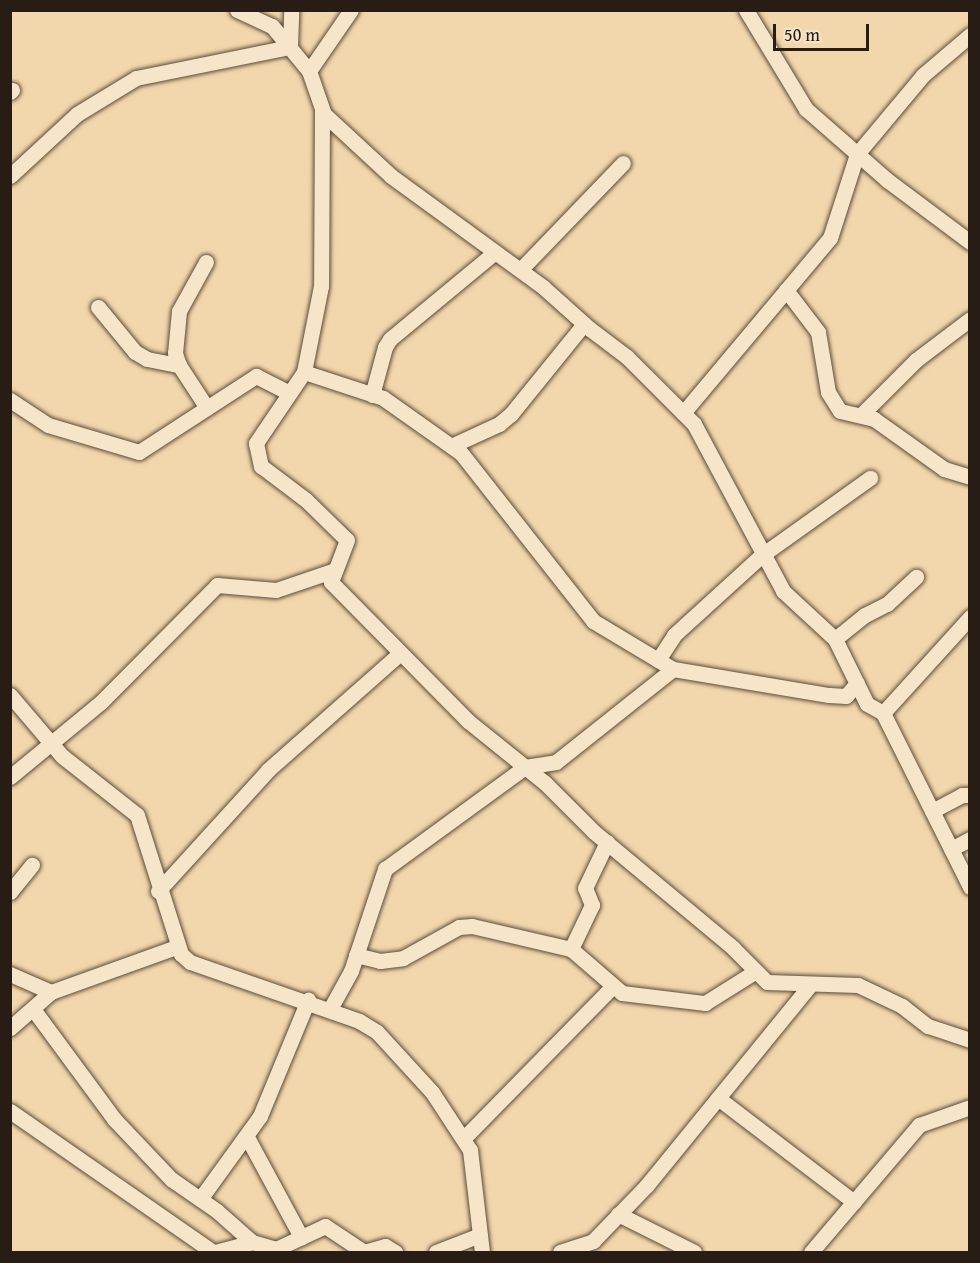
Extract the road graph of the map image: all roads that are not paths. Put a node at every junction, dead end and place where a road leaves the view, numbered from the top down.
1 (237, 10) edge
2 (291, 10) edge
3 (351, 10) edge
4 (746, 10) edge
5 (969, 35) edge
6 (290, 47) junction
7 (309, 71) junction
8 (322, 110) junction
9 (857, 154) junction
10 (623, 163) dead end
11 (10, 176) edge
12 (966, 234) edge
13 (495, 252) junction
14 (206, 262) dead end
15 (521, 269) junction
16 (786, 290) junction
17 (98, 307) dead end
18 (969, 319) edge
19 (584, 324) junction
20 (179, 365) junction
21 (304, 372) junction
22 (289, 393) junction
23 (372, 394) junction
24 (10, 400) edge
25 (207, 408) junction
26 (683, 412) junction
27 (861, 415) junction
28 (451, 446) junction
29 (969, 477) edge
30 (870, 478) dead end
31 (762, 555) junction
32 (335, 570) junction
33 (916, 577) dead end
34 (969, 617) edge
35 (835, 639) junction
36 (399, 654) junction
37 (658, 660) junction
38 (673, 669) junction
39 (857, 683) junction
40 (10, 695) edge
41 (883, 712) junction
42 (50, 745) junction
43 (525, 767) junction
44 (10, 777) edge
45 (969, 795) edge
46 (932, 811) junction
47 (969, 839) edge
48 (607, 842) junction
49 (951, 849) junction
50 (32, 865) dead end
51 (969, 887) edge
52 (159, 891) junction
53 (10, 892) edge
54 (176, 947) junction
55 (571, 949) junction
56 (356, 955) junction
57 (756, 971) junction
58 (10, 974) edge
59 (810, 985) junction
60 (613, 986) junction
61 (51, 992) junction
62 (308, 1000) junction
63 (33, 1009) junction
64 (330, 1009) junction
65 (10, 1028) edge
66 (969, 1039) edge
67 (718, 1098) junction
68 (969, 1107) edge
69 (10, 1111) edge
70 (247, 1137) junction
71 (465, 1137) junction
72 (200, 1199) junction
73 (854, 1202) junction
74 (618, 1214) junction
75 (480, 1235) junction
76 (301, 1237) junction
77 (252, 1242) junction
78 (277, 1251) edge
79 (214, 1252) edge
80 (395, 1252) edge
81 (436, 1252) edge
82 (482, 1252) edge
83 (560, 1252) edge
84 (694, 1252) edge
85 (811, 1252) edge

1 - 6 street
2 - 6 street
3 - 7 street
4 - 9 street
5 - 9 street
6 - 7 street
6 - 11 street
7 - 8 street
8 - 13 street
8 - 21 street
9 - 12 street
9 - 16 street
10 - 15 street
13 - 15 street
13 - 23 street
14 - 20 street
15 - 19 street
16 - 26 street
16 - 27 street
17 - 20 street
18 - 27 street
19 - 26 street
19 - 28 street
20 - 25 street
21 - 22 street
21 - 23 street
22 - 25 street
22 - 32 street
23 - 28 street
24 - 25 street
26 - 31 street
27 - 29 street
28 - 37 street
30 - 31 street
31 - 35 street
31 - 37 street
32 - 36 street
32 - 42 street
33 - 35 street
34 - 41 street
35 - 39 street
36 - 43 street
36 - 52 street
37 - 38 street
38 - 39 street
38 - 43 street
39 - 41 street
40 - 42 street
41 - 46 street
42 - 44 street
42 - 52 street
43 - 48 street
43 - 56 street
45 - 46 street
46 - 49 street
47 - 49 street
48 - 55 street
48 - 57 street
49 - 51 street
50 - 53 street
52 - 54 street
54 - 61 street
54 - 62 street
55 - 56 street
55 - 60 street
56 - 64 street
57 - 59 street
57 - 60 street
58 - 61 street
59 - 66 street
59 - 67 street
60 - 71 street
61 - 63 street
62 - 64 street
62 - 70 street
63 - 65 street
63 - 72 street
64 - 71 street
67 - 73 street
67 - 74 street
68 - 73 street
69 - 79 street
70 - 72 street
70 - 76 street
71 - 75 street
72 - 77 street
73 - 85 street
74 - 83 street
74 - 84 street
75 - 81 street
75 - 82 street
76 - 78 street
76 - 80 street
77 - 78 street
77 - 79 street

